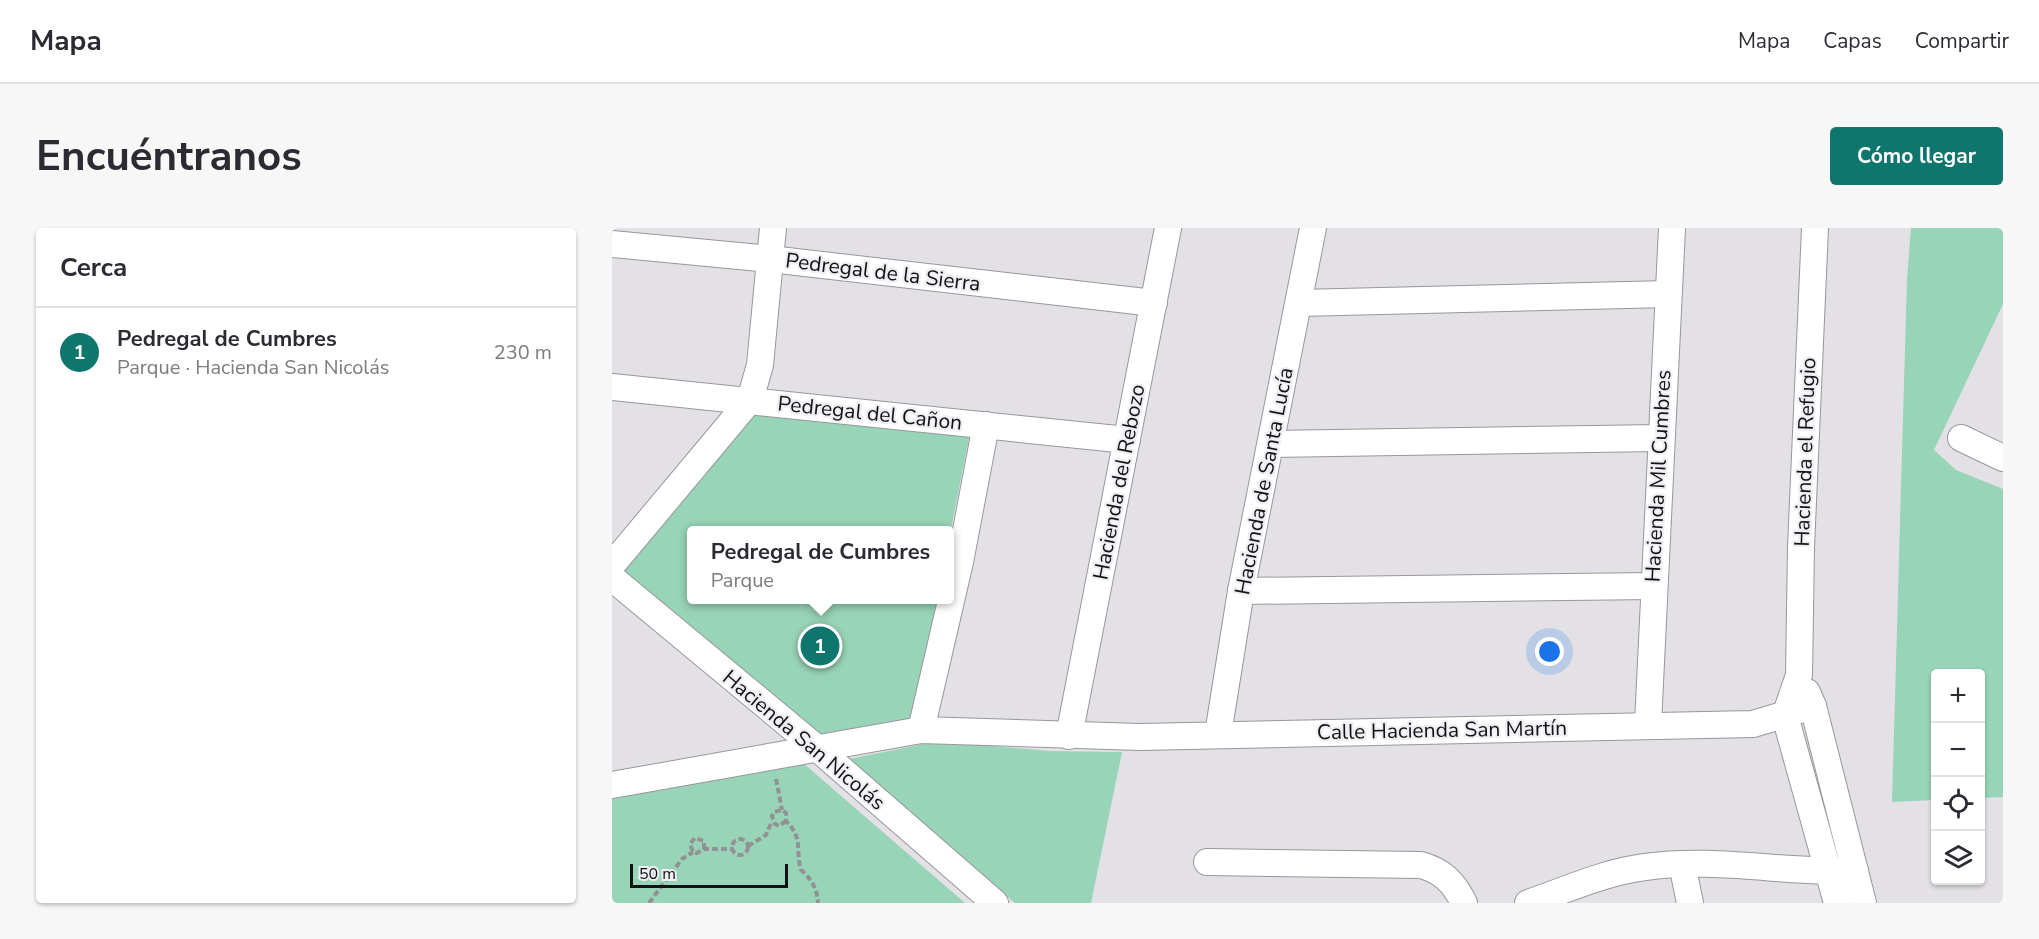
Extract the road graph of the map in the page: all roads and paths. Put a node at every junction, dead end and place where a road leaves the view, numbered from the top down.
1 (773, 228) edge
2 (1168, 228) edge
3 (1313, 228) edge
4 (1672, 228) edge
5 (1815, 228) edge
6 (612, 244) edge
7 (770, 259) junction
8 (1668, 294) junction
9 (1154, 303) junction
10 (1299, 303) junction
11 (612, 387) edge
12 (750, 400) junction
13 (986, 425) junction
14 (1660, 438) junction
15 (1961, 438) dead end
16 (1127, 440) junction
17 (1271, 444) junction
18 (2003, 458) edge
19 (612, 565) edge
20 (612, 578) edge
21 (1653, 586) junction
22 (954, 588) edge
23 (1241, 591) junction
24 (950, 604) edge
25 (1799, 675) junction
26 (1813, 706) junction
27 (1785, 716) junction
28 (1648, 724) junction
29 (921, 730) junction
30 (1218, 734) junction
31 (1069, 736) junction
32 (818, 749) junction
33 (769, 758) junction
34 (617, 778) edge
35 (782, 810) junction
36 (772, 820) junction
37 (786, 821) junction
38 (748, 846) junction
39 (704, 849) junction
40 (733, 849) junction
41 (693, 852) junction
42 (1207, 862) dead end
43 (1682, 864) junction
44 (1855, 871) junction
45 (1829, 872) junction
46 (649, 903) edge
47 (818, 903) edge
48 (995, 903) edge
49 (1464, 903) edge
50 (1528, 903) edge
51 (1690, 903) edge
52 (1837, 903) edge
53 (1863, 903) edge

1 - 7 street
2 - 9 street, Hacienda del Rebozo
3 - 10 street, Hacienda de Santa Lucía
4 - 8 street, Hacienda Mil Cumbres
5 - 25 street, Hacienda el Refugio
6 - 7 street, Pedregal de la Sierra
7 - 9 street, Pedregal de la Sierra
7 - 12 street
8 - 10 street
8 - 14 street, Hacienda Mil Cumbres
9 - 16 street, Hacienda del Rebozo
10 - 17 street, Hacienda de Santa Lucía
11 - 12 street, Pedregal del Cañon
12 - 13 street, Pedregal del Cañon
12 - 19 street
13 - 16 street, Pedregal del Cañon
13 - 22 street
14 - 17 street
14 - 21 street, Hacienda Mil Cumbres
15 - 18 street
16 - 31 street, Hacienda del Rebozo
17 - 23 street, Hacienda de Santa Lucía
20 - 32 street, Hacienda San Nicolás
21 - 23 street
21 - 28 street, Hacienda Mil Cumbres
23 - 30 street, Hacienda de Santa Lucía
24 - 29 street
25 - 26 street, Hacienda el Refugio
25 - 27 street, Hacienda el Refugio
26 - 27 street, Calle Hacienda San Martín
26 - 44 street, Hacienda el Refugio
27 - 28 street, Calle Hacienda San Martín
27 - 45 street
28 - 30 street, Calle Hacienda San Martín
29 - 31 street, Calle Hacienda San Martín
29 - 32 street, Calle Hacienda San Martín
30 - 31 street, Calle Hacienda San Martín
32 - 33 street, Calle Hacienda San Martín
32 - 48 street, Hacienda San Nicolás
33 - 34 street, Calle Hacienda San Martín
33 - 35 path
35 - 36 path
35 - 37 path
36 - 37 path
36 - 38 path
37 - 47 path
38 - 40 path
38 - 40 path
39 - 40 path
39 - 41 path
39 - 41 path
41 - 46 path
42 - 49 street
43 - 45 street
43 - 50 street
43 - 51 street
44 - 45 street
44 - 53 street, Hacienda el Refugio
45 - 52 street

